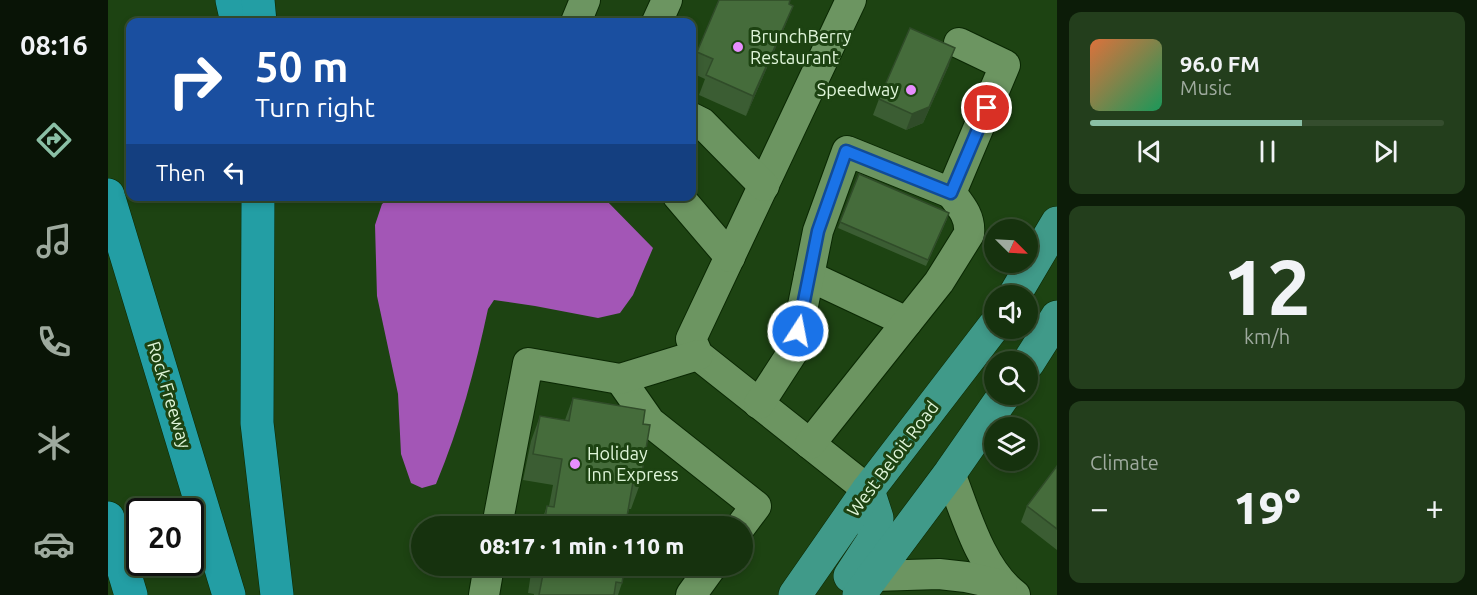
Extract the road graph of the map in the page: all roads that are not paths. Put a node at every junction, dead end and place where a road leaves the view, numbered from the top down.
1 (585, 0) edge
2 (667, 0) edge
3 (851, 0) edge
4 (578, 18) edge
5 (659, 18) edge
6 (959, 44) dead end
7 (696, 120) edge
8 (764, 186) junction
9 (951, 193) junction
10 (108, 195) edge
11 (258, 201) edge
12 (682, 201) edge
13 (1057, 223) edge
14 (730, 257) junction
15 (808, 276) junction
16 (1020, 285) edge
17 (1057, 317) edge
18 (907, 322) junction
19 (984, 339) edge
20 (1036, 351) edge
21 (698, 355) junction
22 (620, 379) junction
23 (759, 404) junction
24 (997, 405) edge
25 (810, 444) junction
26 (951, 473) junction
27 (868, 490) junction
28 (499, 516) edge
29 (748, 516) edge
30 (108, 518) edge
31 (487, 576) edge
32 (705, 576) edge
33 (867, 585) edge
34 (1009, 590) edge
35 (131, 595) edge
36 (229, 595) edge
37 (277, 595) edge
38 (484, 595) edge
39 (691, 595) edge
40 (795, 595) edge
41 (838, 595) edge

1 - 4 lane
2 - 5 lane
3 - 8 lane
6 - 9 lane
7 - 8 lane
8 - 14 lane
9 - 15 lane
9 - 18 lane
10 - 36 highway, Rock Freeway
11 - 37 highway
12 - 14 lane
13 - 16 main road
14 - 21 lane
15 - 18 lane
15 - 23 lane
17 - 20 main road
18 - 25 lane
19 - 27 main road, West Beloit Road
21 - 22 lane
21 - 23 lane
22 - 28 lane
22 - 29 lane
23 - 25 lane
24 - 26 main road
25 - 27 lane
26 - 33 main road
26 - 34 lane
27 - 40 main road, West Beloit Road
27 - 41 main road
30 - 35 highway
31 - 38 lane
32 - 39 lane
33 - 34 lane

